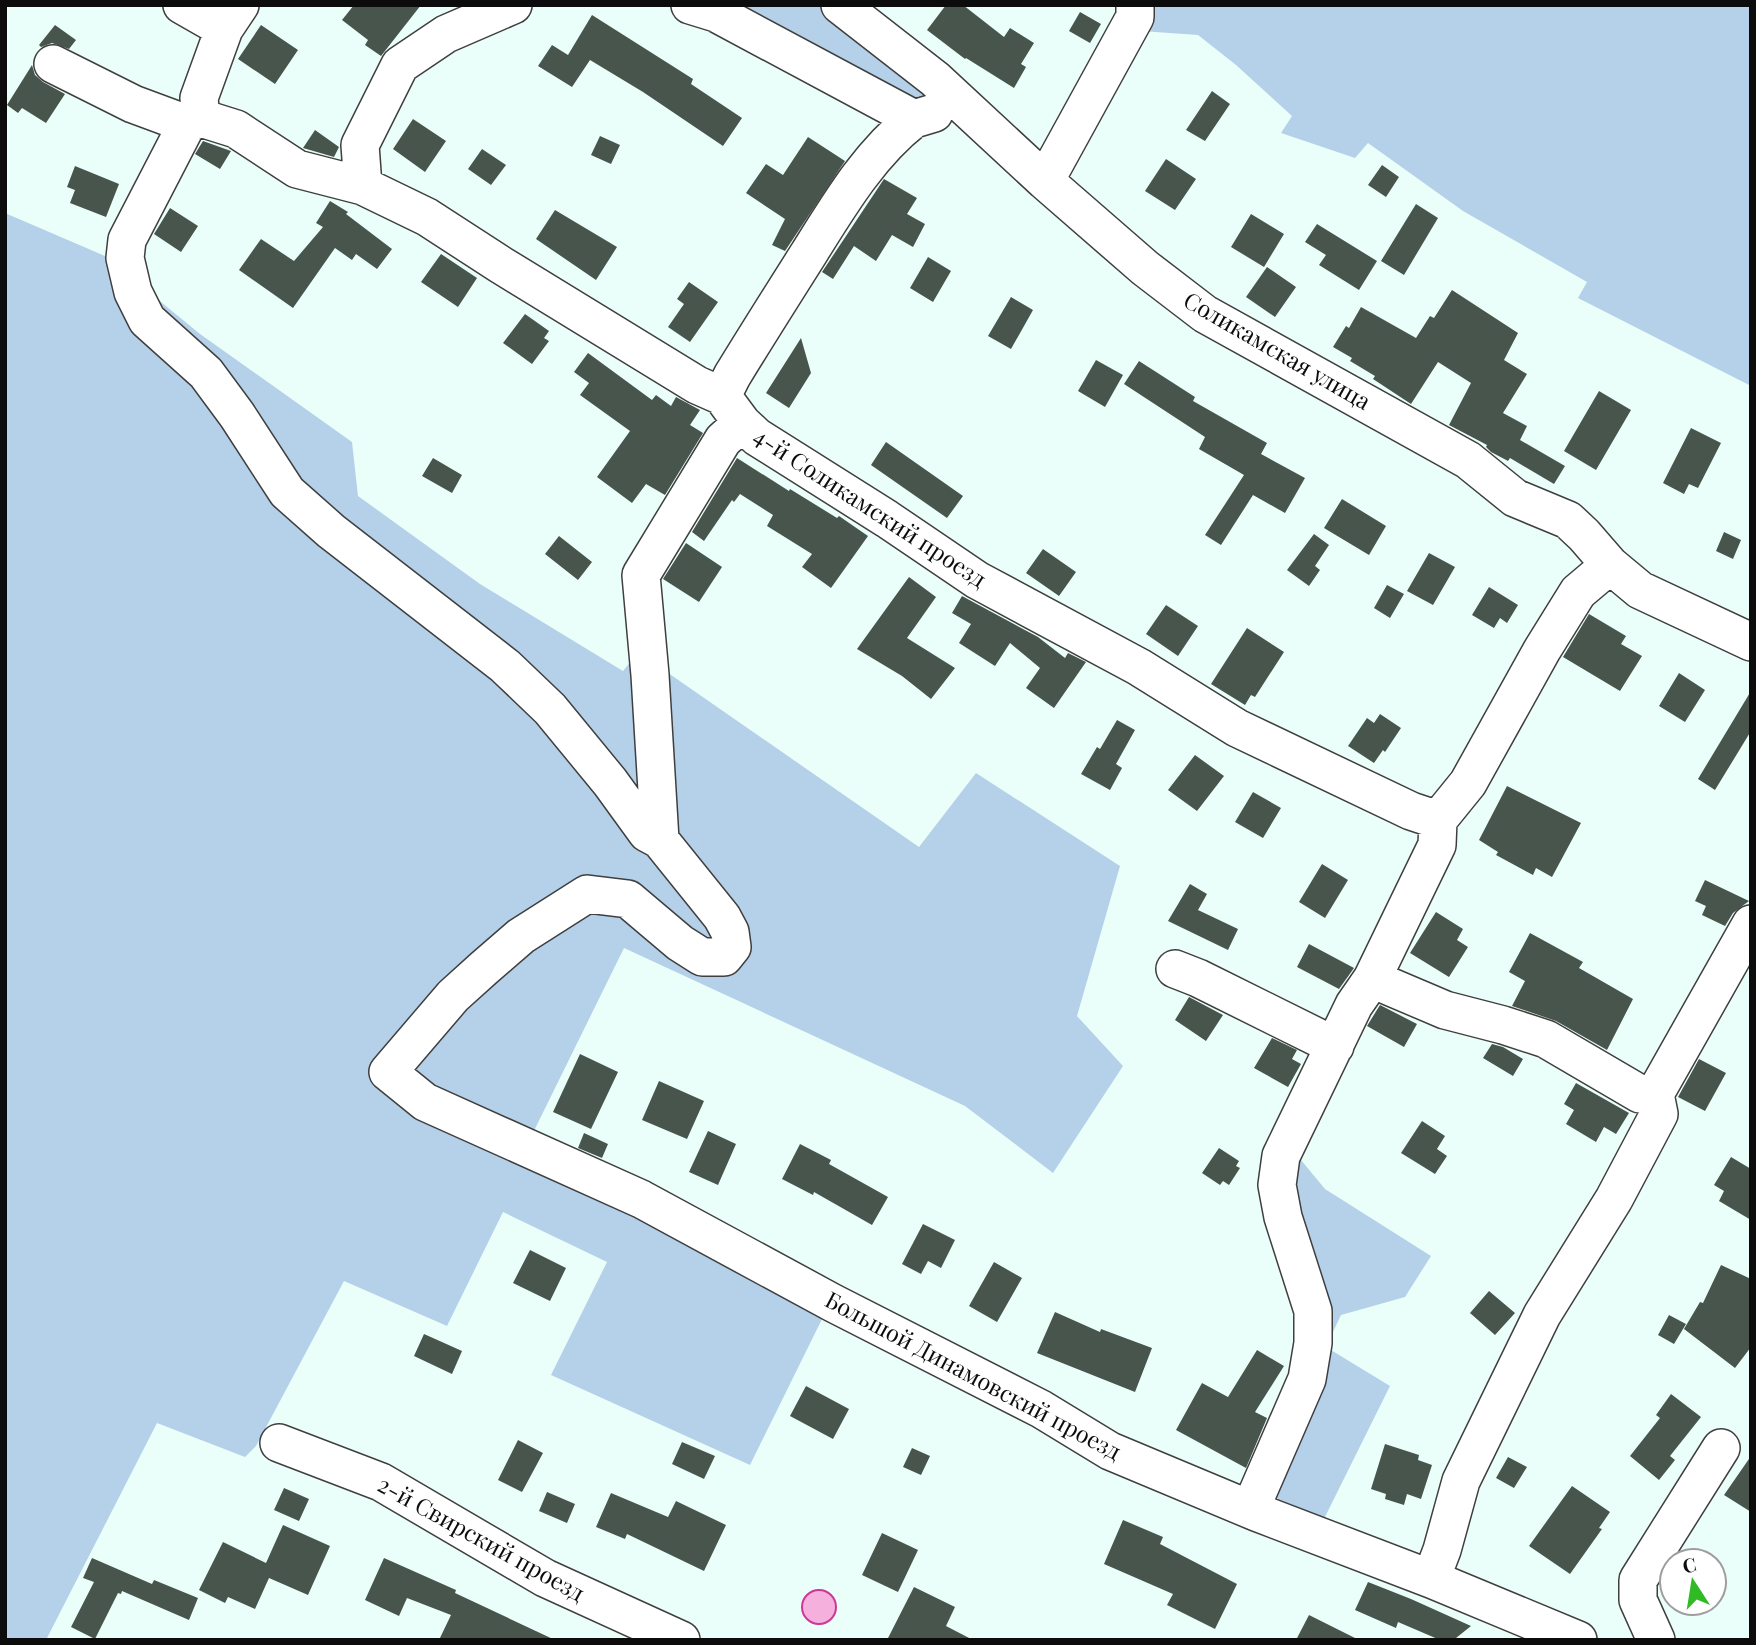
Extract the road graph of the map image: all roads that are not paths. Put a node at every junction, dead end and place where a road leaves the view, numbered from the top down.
1 (182, 5) edge
2 (513, 5) edge
3 (690, 5) edge
4 (840, 5) edge
5 (1135, 5) edge
6 (232, 17) edge
7 (53, 64) dead end
8 (963, 105) junction
9 (914, 119) junction
10 (194, 121) junction
11 (1045, 181) junction
12 (363, 186) junction
13 (732, 410) junction
14 (1610, 565) junction
15 (1751, 642) edge
16 (1438, 820) junction
17 (660, 840) junction
18 (1751, 924) edge
19 (1175, 969) dead end
20 (1372, 979) junction
21 (1335, 1046) junction
22 (1655, 1094) junction
23 (279, 1443) dead end
24 (1721, 1448) dead end
25 (1256, 1512) junction
26 (1431, 1579) junction
27 (681, 1640) edge
28 (1578, 1640) edge
29 (1656, 1640) edge

1 - 6 street
2 - 12 street
3 - 9 street
4 - 8 street, Соликамская улица
5 - 11 street
6 - 10 street
7 - 10 street, 4-й Соликамский проезд
8 - 9 street
8 - 11 street, Соликамская улица
9 - 13 street
10 - 12 street, 4-й Соликамский проезд
10 - 17 street
11 - 14 street, Соликамская улица
12 - 13 street, 4-й Соликамский проезд
13 - 16 street, 4-й Соликамский проезд
13 - 17 street
14 - 15 street, Соликамская улица
14 - 16 street
16 - 20 street
17 - 25 street, Большой Динамовский проезд
18 - 22 street
19 - 21 street
20 - 21 street
20 - 22 street
21 - 25 street
22 - 26 street
23 - 27 street, 2-й Свирский проезд
24 - 29 street
25 - 26 street, Большой Динамовский проезд
26 - 28 street, Большой Динамовский проезд

